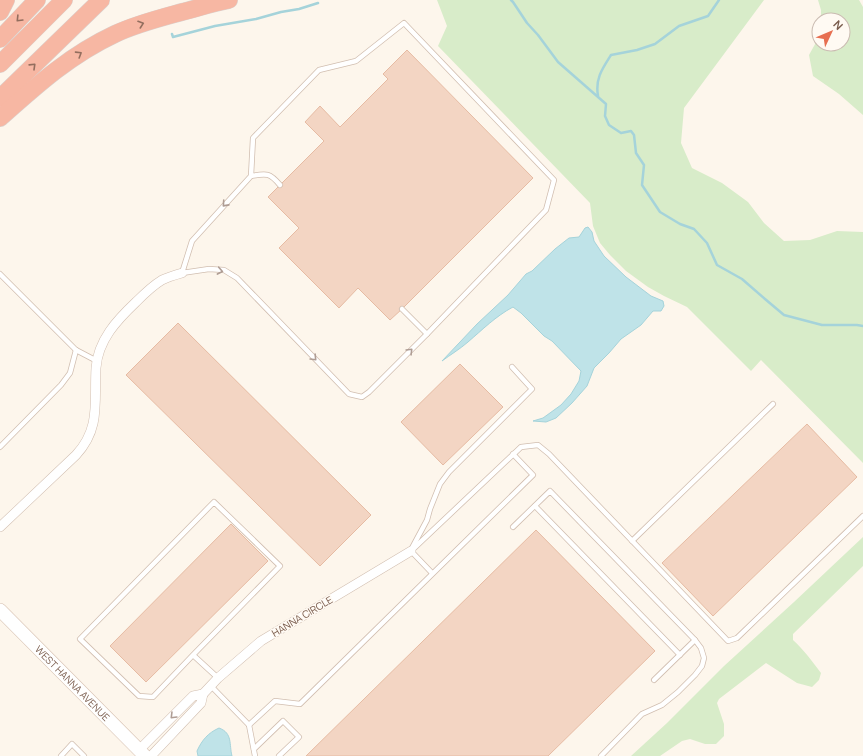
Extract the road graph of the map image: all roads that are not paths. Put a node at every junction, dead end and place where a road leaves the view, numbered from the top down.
1 (6, 0) edge
2 (37, 0) edge
3 (64, 0) edge
4 (101, 0) edge
5 (229, 0) edge
6 (0, 12) edge
7 (0, 39) edge
8 (0, 64) edge
9 (0, 98) edge
10 (0, 118) edge
11 (251, 176) junction
12 (280, 185) dead end
13 (182, 273) junction
14 (0, 274) edge
15 (402, 310) dead end
16 (427, 334) junction
17 (76, 350) junction
18 (97, 361) junction
19 (512, 367) dead end
20 (773, 404) dead end
21 (0, 447) edge
22 (513, 454) junction
23 (535, 506) junction
24 (863, 516) edge
25 (0, 526) edge
26 (513, 527) dead end
27 (632, 541) junction
28 (410, 551) junction
29 (432, 573) junction
30 (0, 610) edge
31 (696, 640) junction
32 (194, 655) junction
33 (680, 655) junction
34 (218, 678) junction
35 (654, 680) dead end
36 (211, 686) junction
37 (203, 694) junction
38 (249, 725) junction
39 (254, 749) junction
40 (143, 754) edge
41 (61, 756) edge
42 (84, 756) edge
43 (151, 756) edge
44 (255, 756) edge
45 (279, 756) edge
46 (601, 756) edge

1 - 6 highway
2 -> 7 highway
3 - 8 highway
9 -> 4 highway
10 -> 5 highway
11 - 12 lane
11 -> 13 lane
11 - 16 lane
13 -> 16 lane
13 - 18 street
14 - 17 lane
15 - 16 lane
17 - 18 lane
17 - 21 lane
18 - 25 street
19 - 28 lane
20 - 27 lane
22 - 27 lane
22 - 28 lane
22 - 29 lane
23 - 26 lane
23 - 31 lane
23 - 33 lane
24 - 27 lane
28 - 29 lane
28 - 34 street, HANNA CIRCLE
29 - 38 lane
30 - 40 street, WEST HANNA AVENUE
31 - 33 lane
31 - 46 lane
32 - 32 lane
32 - 34 lane
33 - 35 lane
34 - 36 street, HANNA CIRCLE
36 - 37 street, HANNA CIRCLE
36 - 38 lane
37 -> 40 street, HANNA CIRCLE
37 - 43 street, HANNA CIRCLE
38 - 39 lane
39 - 44 lane
39 - 45 lane
41 - 42 lane

